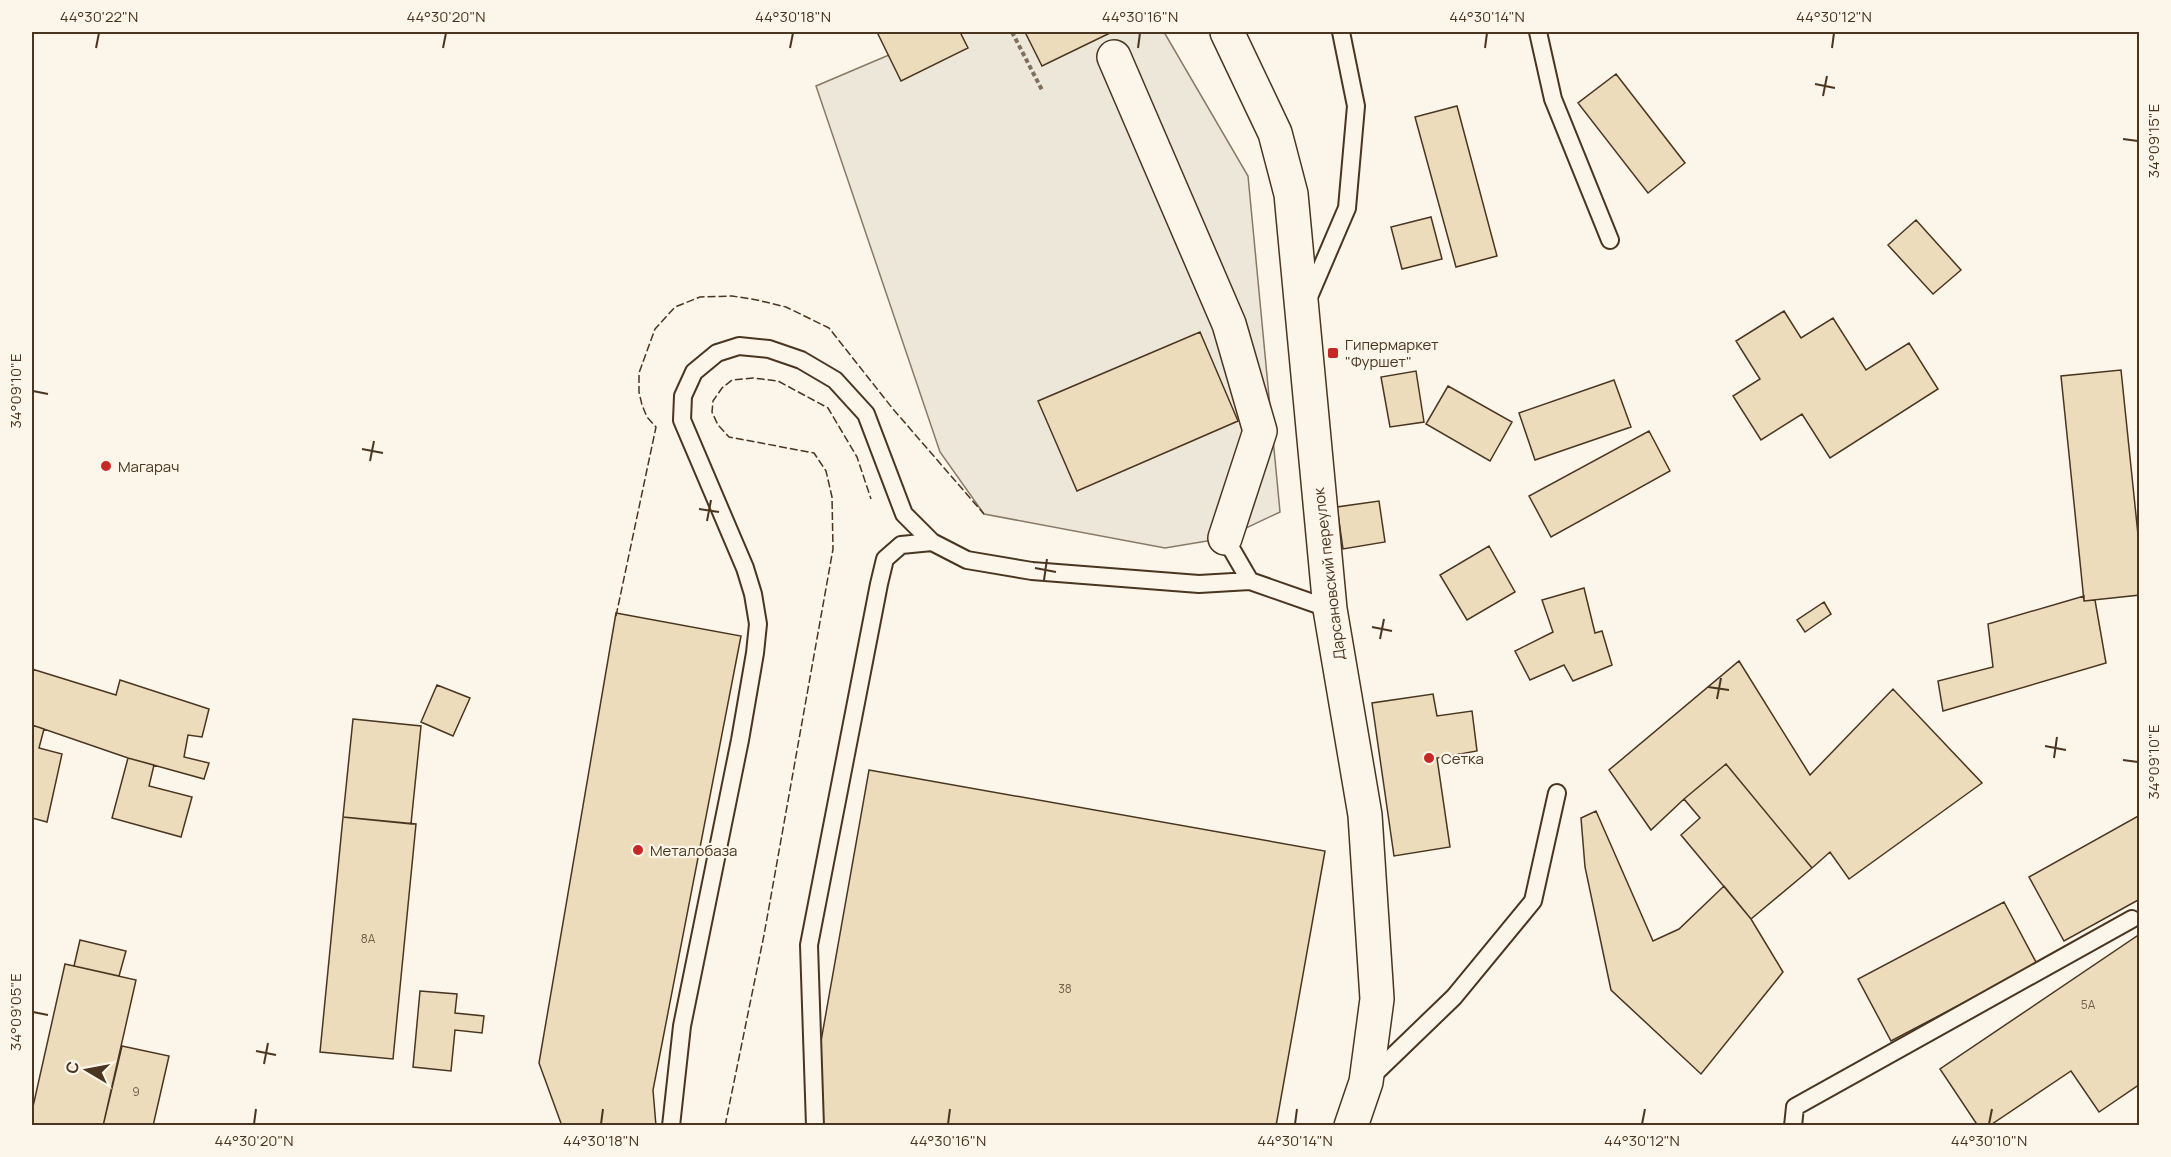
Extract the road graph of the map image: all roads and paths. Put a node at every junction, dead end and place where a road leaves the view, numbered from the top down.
1 (1012, 32) edge
2 (1227, 32) edge
3 (1341, 32) edge
4 (1538, 32) edge
5 (1114, 57) dead end
6 (1042, 90) dead end
7 (1610, 240) dead end
8 (1301, 314) junction
9 (1225, 538) joint
10 (932, 542) junction
11 (1250, 581) junction
12 (1330, 609) junction
13 (1557, 793) dead end
14 (2132, 919) dead end
15 (1366, 1082) junction
16 (671, 1125) edge
17 (815, 1125) edge
18 (1352, 1125) edge
19 (1792, 1125) edge

1 - 6 path
2 - 8 street, Дарсановский переулок
3 - 8 lane
4 - 7 lane
5 - 9 street
8 - 12 street, Дарсановский переулок
9 - 11 lane
10 - 11 lane
10 - 16 lane
10 - 17 lane
11 - 12 lane
12 - 15 street, Дарсановский переулок
13 - 15 lane
14 - 19 lane
15 - 18 street, Дарсановский переулок

